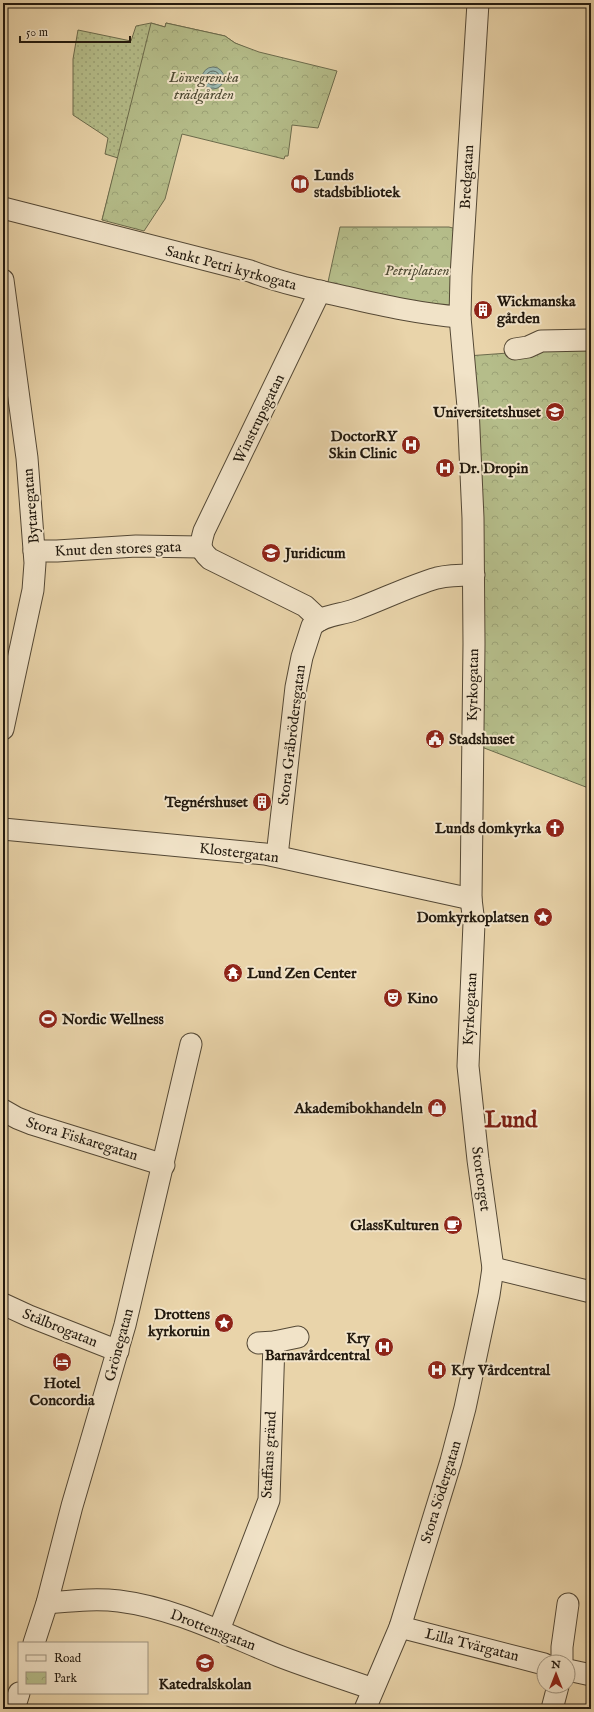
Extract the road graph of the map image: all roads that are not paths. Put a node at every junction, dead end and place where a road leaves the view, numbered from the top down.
1 (478, 3) edge
2 (3, 208) edge
3 (3, 280) edge
4 (320, 292) junction
5 (460, 317) junction
6 (591, 340) edge
7 (515, 349) dead end
8 (463, 352) joint
9 (201, 547) junction
10 (34, 551) junction
11 (474, 575) junction
12 (320, 620) junction
13 (3, 729) edge
14 (3, 829) edge
15 (277, 856) junction
16 (471, 899) junction
17 (191, 1044) dead end
18 (468, 1066) joint
19 (3, 1110) edge
20 (164, 1165) junction
21 (493, 1268) junction
22 (591, 1292) edge
23 (3, 1304) edge
24 (298, 1337) dead end
25 (118, 1351) junction
26 (46, 1603) junction
27 (568, 1604) dead end
28 (400, 1627) junction
29 (219, 1630) junction
30 (34, 1642) edge
31 (562, 1654) edge
32 (536, 1662) edge
33 (576, 1672) edge
34 (591, 1675) edge
35 (373, 1689) junction
36 (19, 1694) edge
37 (556, 1694) edge
38 (14, 1709) edge
39 (365, 1709) edge
40 (552, 1709) edge

1 - 5 street, Bredgatan
2 - 4 street, Sankt Petri kyrkogata
3 - 10 street, Bytaregatan
4 - 5 street, Sankt Petri kyrkogata
4 - 9 street, Winstrupsgatan
5 - 8 street, Bredgatan
6 - 7 street
8 - 11 street, Kyrkogatan
9 - 10 street, Knut den stores gata
9 - 12 street
10 - 13 street, Bytaregatan
11 - 12 street
11 - 16 street, Kyrkogatan
12 - 15 street, Stora Gråbrödersgatan
14 - 15 street, Klostergatan
15 - 16 street, Klostergatan
16 - 18 street, Kyrkogatan
17 - 20 street, Grönegatan
18 - 21 street, Stortorget
19 - 20 street, Stora Fiskaregatan
20 - 25 street, Grönegatan
21 - 22 street
21 - 28 street, Stora Södergatan
23 - 25 street, Stålbrogatan
24 - 29 street, Staffans gränd
25 - 26 street, Grönegatan
26 - 29 street, Drottensgatan
26 - 30 street, Grönegatan
27 - 31 street
28 - 32 street, Lilla Tvärgatan
28 - 35 street, Stora Södergatan
29 - 35 street, Drottensgatan
33 - 34 street
35 - 39 street, Stora Södergatan
36 - 38 street
37 - 40 street

